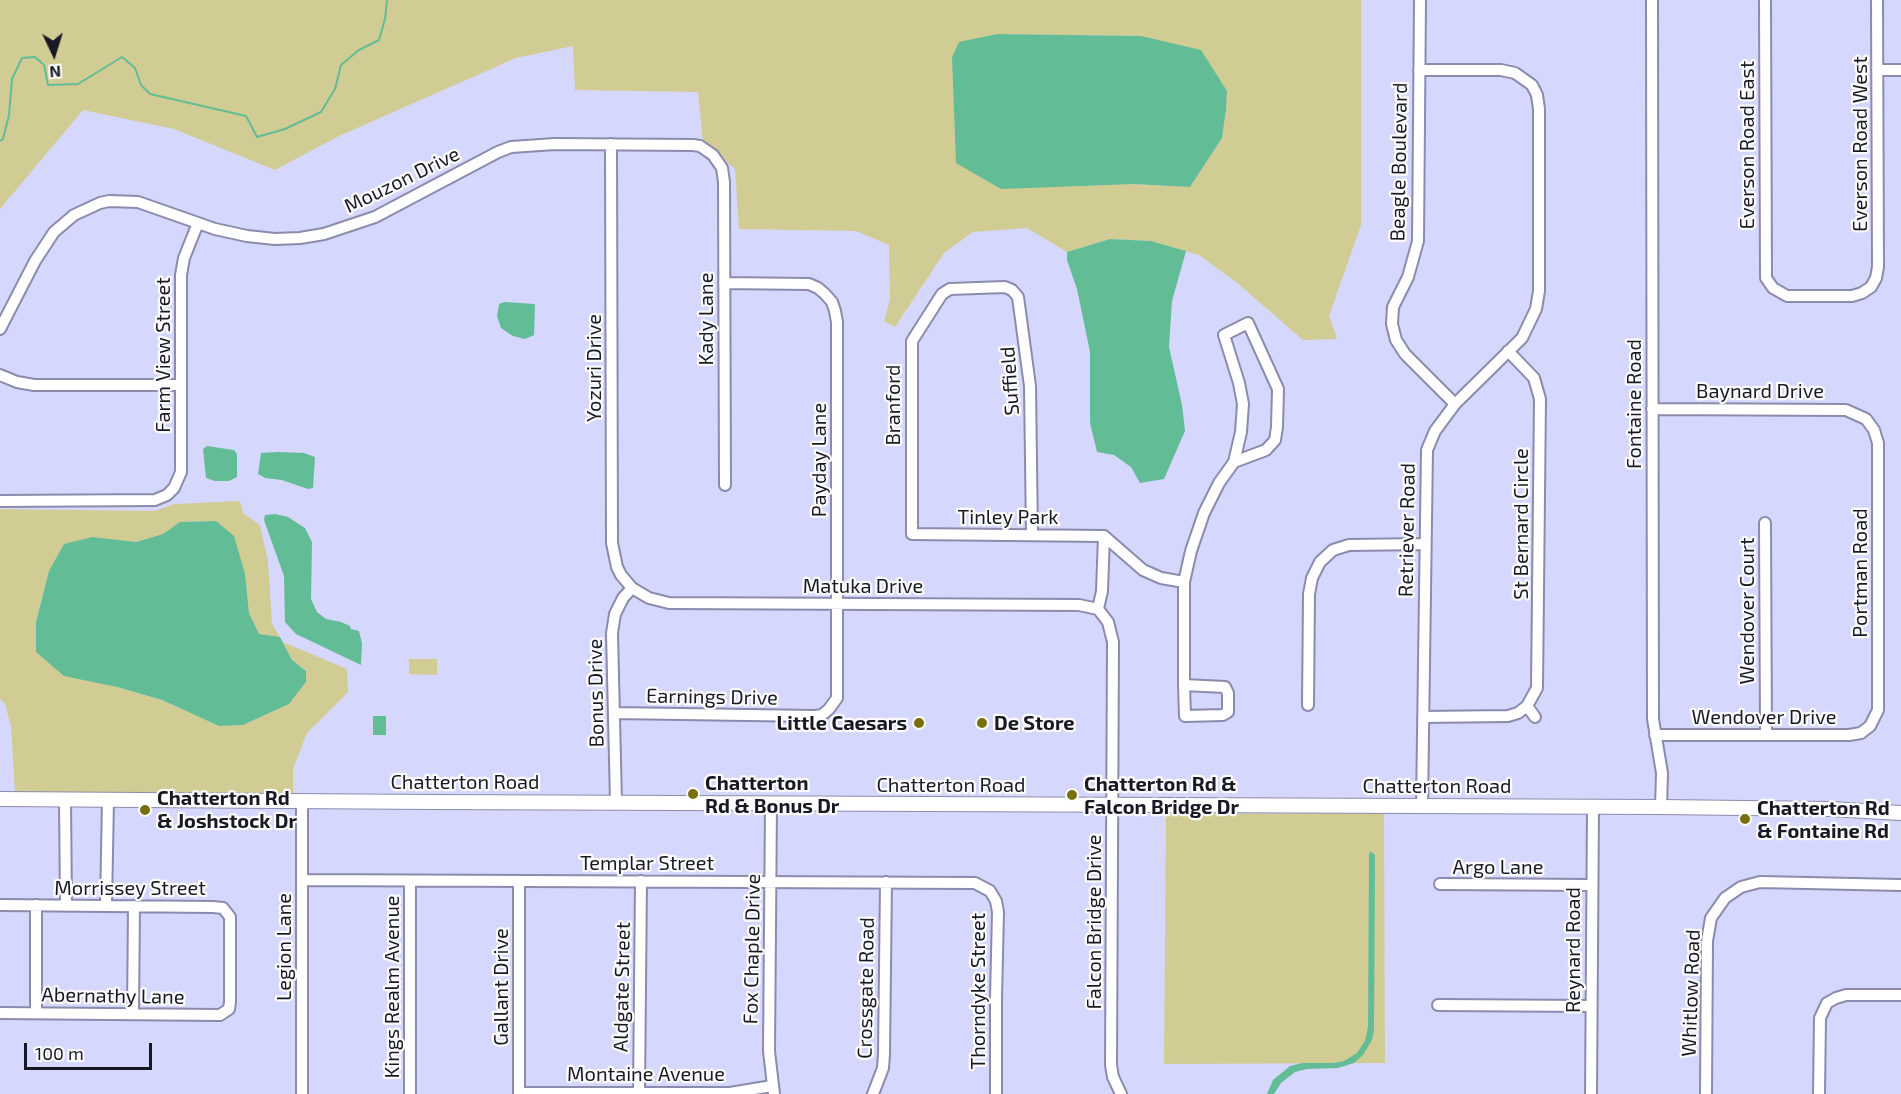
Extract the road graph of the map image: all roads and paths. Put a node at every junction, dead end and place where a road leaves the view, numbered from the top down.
1 (1420, 0) edge
2 (1652, 0) edge
3 (1765, 0) edge
4 (1877, 0) edge
5 (1419, 70) junction
6 (1877, 70) junction
7 (1901, 70) edge
8 (611, 144) junction
9 (713, 155) joint
10 (198, 223) junction
11 (724, 283) junction
12 (1871, 287) joint
13 (950, 289) joint
14 (0, 329) edge
15 (1508, 351) junction
16 (0, 375) edge
17 (180, 385) junction
18 (1455, 404) junction
19 (1652, 409) junction
20 (1866, 419) joint
21 (1234, 462) junction
22 (725, 485) dead end
23 (0, 501) edge
24 (1765, 523) dead end
25 (912, 534) joint
26 (1032, 535) junction
27 (1104, 536) junction
28 (1425, 544) junction
29 (1184, 582) junction
30 (632, 588) junction
31 (838, 603) junction
32 (1098, 609) junction
33 (1184, 685) junction
34 (1308, 705) dead end
35 (1527, 706) junction
36 (614, 713) junction
37 (808, 716) joint
38 (1423, 717) junction
39 (1535, 717) dead end
40 (1870, 726) joint
41 (1655, 735) junction
42 (1766, 735) junction
43 (0, 798) edge
44 (65, 799) junction
45 (108, 799) junction
46 (302, 801) junction
47 (616, 802) junction
48 (771, 804) junction
49 (1113, 805) junction
50 (1422, 806) junction
51 (1593, 807) junction
52 (1661, 807) junction
53 (1901, 813) edge
54 (302, 880) junction
55 (410, 880) junction
56 (519, 881) junction
57 (641, 881) junction
58 (771, 882) junction
59 (885, 882) junction
60 (1440, 884) dead end
61 (1592, 885) junction
62 (1901, 885) edge
63 (990, 891) joint
64 (0, 905) edge
65 (36, 905) junction
66 (66, 906) junction
67 (106, 906) junction
68 (134, 906) junction
69 (1901, 995) edge
70 (1438, 1005) dead end
71 (1591, 1006) junction
72 (0, 1013) edge
73 (36, 1013) junction
74 (225, 1013) joint
75 (133, 1014) junction
76 (773, 1090) edge
77 (519, 1093) edge
78 (639, 1093) edge
79 (302, 1094) edge
80 (410, 1094) edge
81 (873, 1094) edge
82 (996, 1094) edge
83 (1121, 1094) edge
84 (1591, 1094) edge
85 (1706, 1094) edge
86 (1819, 1094) edge

1 - 5 street, Beagle Boulevard
2 - 19 street, Fontaine Road
3 - 12 street, Everson Road East
4 - 6 street, Everson Road West
5 - 15 street, Retriever Road
5 - 18 street, Beagle Boulevard
6 - 7 street
6 - 12 street, Everson Road West
8 - 9 street, Mouzon Drive
8 - 10 street, Mouzon Drive
8 - 30 street, Yozuri Drive
9 - 11 street, Kady Lane
10 - 14 street, Mouzon Drive
10 - 17 street, Farm View Street
11 - 22 street, Kady Lane
11 - 31 street, Payday Lane
13 - 25 street, Branford
13 - 26 street, Suffield
15 - 18 street, Retriever Road
15 - 35 street, St Bernard Circle
16 - 17 street
17 - 23 street, Farm View Street
18 - 28 street, Retriever Road
19 - 20 street, Baynard Drive
19 - 41 street, Fontaine Road
20 - 40 street, Portman Road
21 - 21 street
21 - 29 street
24 - 42 street, Wendover Court
25 - 26 street, Tinley Park
26 - 27 street, Tinley Park
27 - 29 street
27 - 32 street
28 - 34 street
28 - 38 street, Retriever Road
29 - 33 street
30 - 31 street, Matuka Drive
30 - 36 street, Bonus Drive
31 - 32 street, Matuka Drive
31 - 37 street, Payday Lane
32 - 49 street, Falcon Bridge Drive
33 - 33 street
35 - 38 street
35 - 39 street
36 - 37 street, Earnings Drive
36 - 47 street, Bonus Drive
38 - 50 street, Retriever Road
40 - 42 street, Wendover Drive
41 - 42 street, Wendover Drive
41 - 52 street, Fontaine Road
43 - 44 main road, Chatterton Road
44 - 45 main road, Chatterton Road
44 - 66 street
45 - 46 main road, Chatterton Road
45 - 67 street
46 - 47 main road, Chatterton Road
46 - 54 street, Legion Lane
47 - 48 main road, Chatterton Road
48 - 49 main road, Chatterton Road
48 - 58 street, Fox Chaple Drive
49 - 50 main road, Chatterton Road
49 - 83 street, Falcon Bridge Drive
50 - 51 main road, Chatterton Road
51 - 52 main road, Chatterton Road
51 - 61 street, Reynard Road
52 - 53 main road, Chatterton Road
54 - 55 street, Templar Street
54 - 79 street, Legion Lane
55 - 56 street, Templar Street
55 - 80 street, Kings Realm Avenue
56 - 57 street, Templar Street
56 - 77 street, Gallant Drive
57 - 58 street, Templar Street
57 - 78 street, Aldgate Street
58 - 59 street, Templar Street
58 - 76 street, Fox Chaple Drive
59 - 63 street, Templar Street
59 - 81 street, Crossgate Road
60 - 61 street, Argo Lane
61 - 71 street, Reynard Road
62 - 85 street, Whitlow Road
63 - 82 street, Thorndyke Street
64 - 65 street, Morrissey Street
65 - 66 street, Morrissey Street
65 - 73 street
66 - 67 street, Morrissey Street
67 - 68 street, Morrissey Street
68 - 74 street, Morrissey Street
68 - 75 street
69 - 86 street
70 - 71 street
71 - 84 street, Reynard Road
72 - 73 street, Abernathy Lane
73 - 75 street, Abernathy Lane
74 - 75 street, Abernathy Lane
76 - 78 street, Montaine Avenue
77 - 78 street, Montaine Avenue

